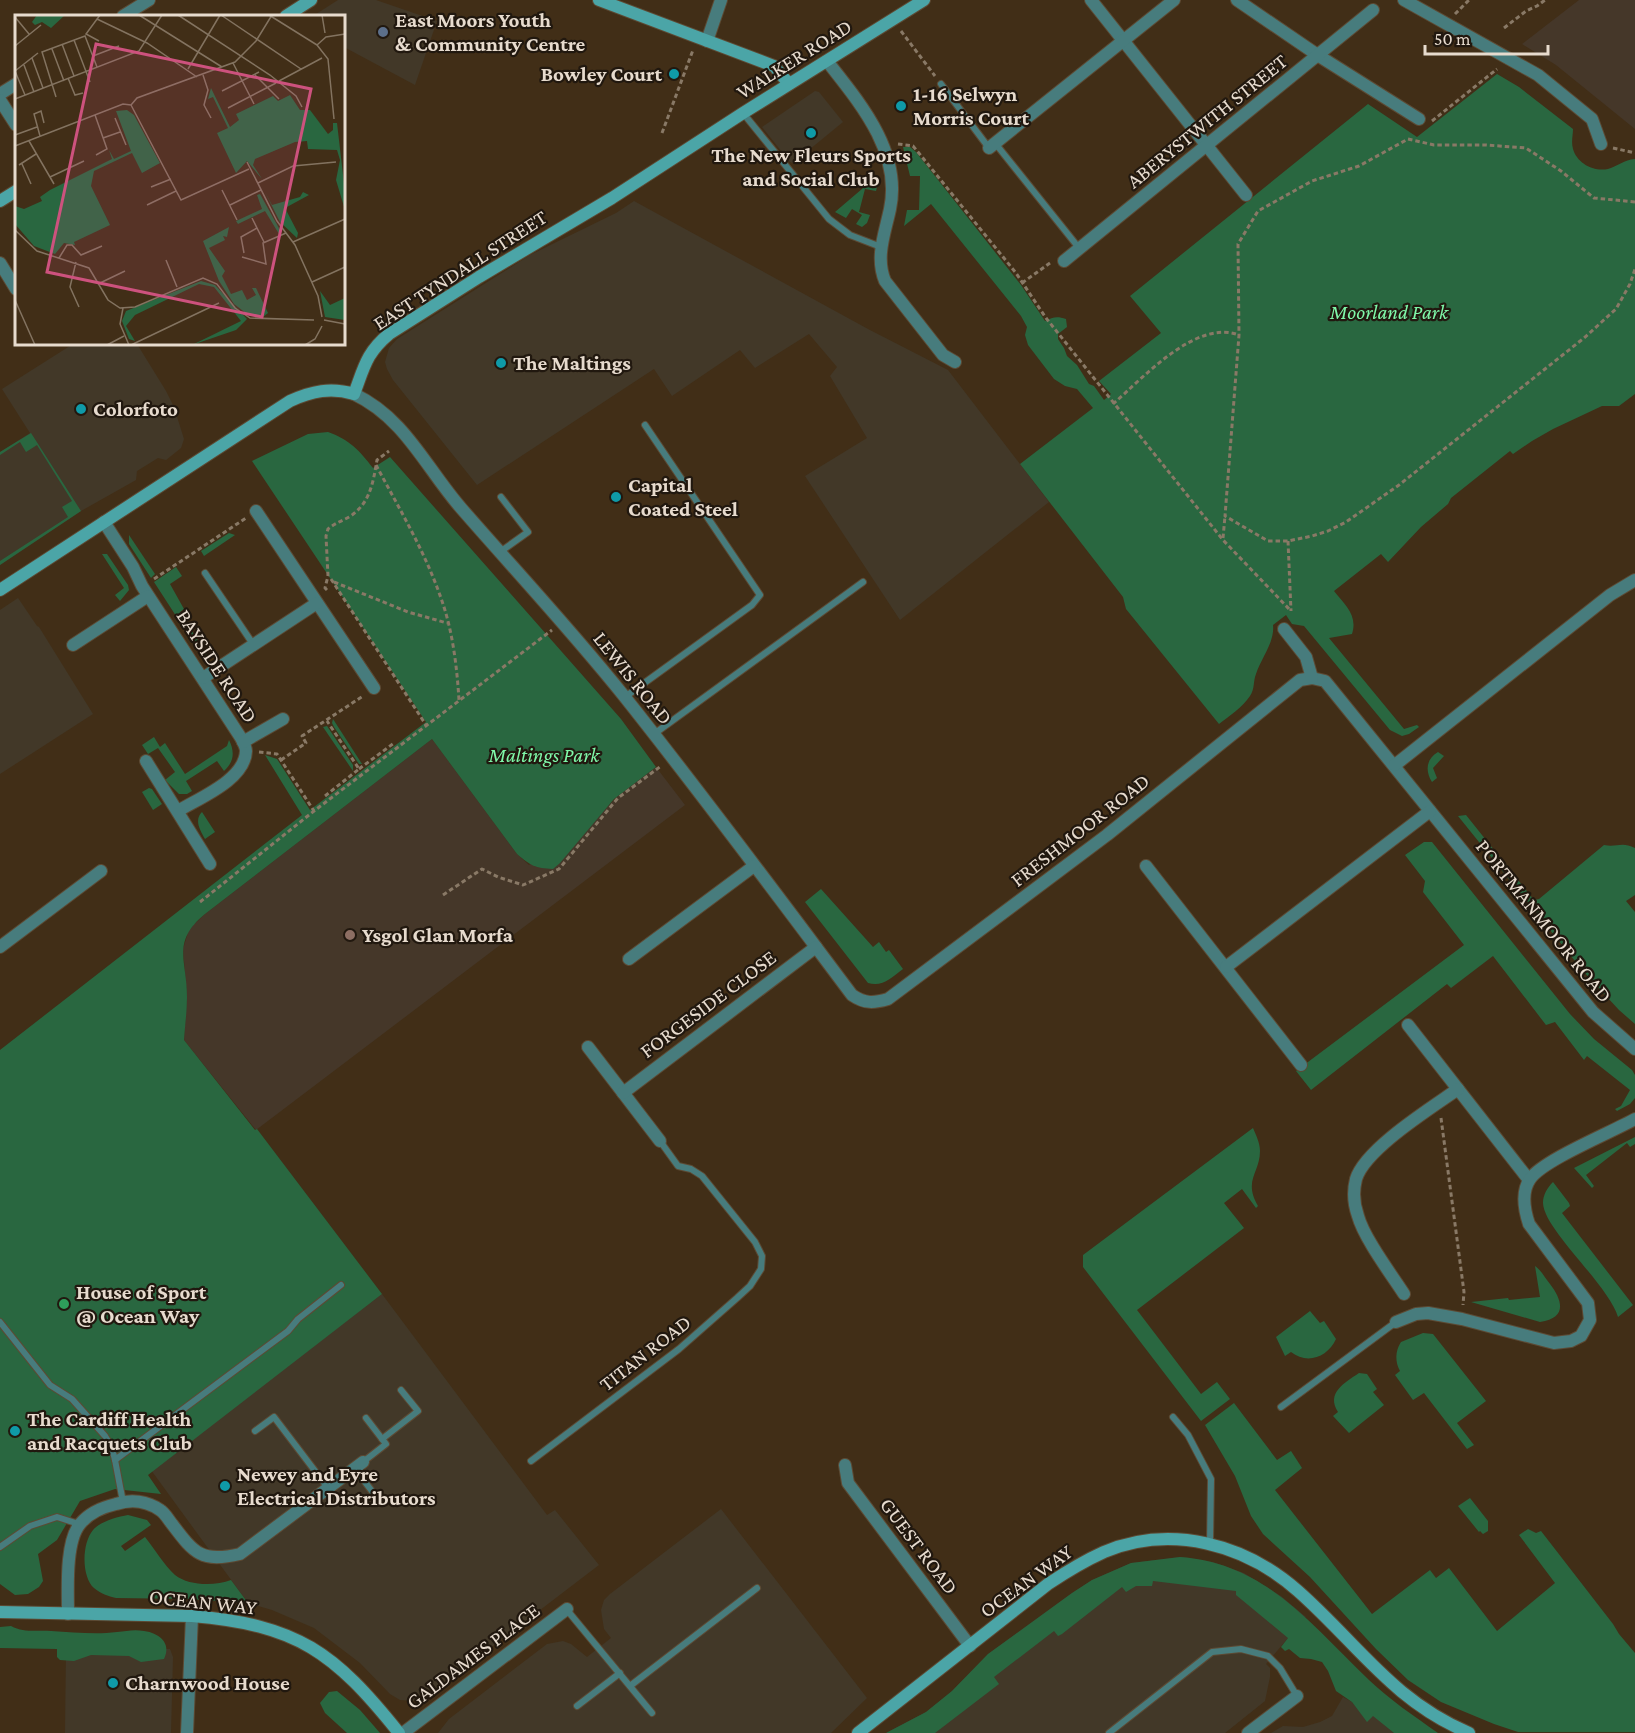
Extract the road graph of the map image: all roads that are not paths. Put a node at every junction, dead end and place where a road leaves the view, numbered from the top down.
1 (311, 0) edge
2 (599, 0) edge
3 (721, 0) edge
4 (924, 0) edge
5 (1091, 0) edge
6 (1174, 0) edge
7 (1237, 0) edge
8 (1404, 0) edge
9 (142, 2) edge
10 (1373, 10) dead end
11 (124, 15) edge
12 (288, 15) edge
13 (702, 39) junction
14 (1123, 40) junction
15 (1319, 56) junction
16 (827, 61) junction
17 (789, 84) junction
18 (941, 84) road end
19 (15, 85) edge
20 (0, 94) edge
21 (0, 100) edge
22 (743, 113) junction
23 (15, 123) edge
24 (1422, 123) road end
25 (1601, 144) road end
26 (992, 146) junction
27 (1208, 146) junction
28 (684, 151) joint
29 (15, 192) edge
30 (1246, 195) dead end
31 (0, 201) edge
32 (881, 247) junction
33 (1080, 249) junction
34 (1064, 261) road end
35 (0, 264) edge
36 (15, 287) edge
37 (955, 362) dead end
38 (354, 394) junction
39 (645, 425) dead end
40 (501, 497) dead end
41 (256, 511) road end
42 (104, 522) junction
43 (500, 552) junction
44 (205, 573) dead end
45 (1635, 580) edge
46 (863, 582) dead end
47 (0, 590) edge
48 (145, 591) junction
49 (317, 603) junction
50 (1284, 629) dead end
51 (253, 644) junction
52 (73, 645) dead end
53 (202, 678) junction
54 (1312, 678) junction
55 (374, 688) road end
56 (625, 697) junction
57 (283, 719) dead end
58 (653, 734) junction
59 (244, 746) junction
60 (146, 761) dead end
61 (1395, 765) junction
62 (178, 811) junction
63 (1430, 811) junction
64 (210, 864) dead end
65 (754, 866) junction
66 (1146, 866) dead end
67 (101, 871) dead end
68 (816, 947) junction
69 (0, 948) edge
70 (629, 959) dead end
71 (1226, 967) junction
72 (866, 1003) joint
73 (1408, 1025) dead end
74 (588, 1047) dead end
75 (1635, 1048) edge
76 (1300, 1065) dead end
77 (1458, 1089) junction
78 (623, 1093) junction
79 (1635, 1119) edge
80 (660, 1142) joint
81 (1529, 1180) junction
82 (341, 1285) dead end
83 (1404, 1294) dead end
84 (0, 1322) edge
85 (1396, 1322) joint
86 (401, 1390) dead end
87 (1281, 1407) dead end
88 (1173, 1417) dead end
89 (366, 1418) dead end
90 (255, 1431) dead end
91 (382, 1439) junction
92 (115, 1460) junction
93 (531, 1461) dead end
94 (358, 1465) junction
95 (845, 1465) dead end
96 (328, 1488) junction
97 (378, 1499) dead end
98 (123, 1502) junction
99 (80, 1524) junction
100 (1210, 1543) junction
101 (0, 1547) edge
102 (757, 1588) dead end
103 (567, 1609) joint
104 (0, 1612) edge
105 (68, 1614) junction
106 (192, 1616) junction
107 (970, 1646) junction
108 (620, 1673) junction
109 (630, 1686) junction
110 (1296, 1696) joint
111 (578, 1706) dead end
112 (652, 1713) dead end
113 (187, 1733) edge
114 (401, 1733) edge
115 (858, 1733) edge
116 (1109, 1733) edge
117 (1248, 1733) edge
118 (1469, 1733) edge

1 - 12 street
2 - 13 street
3 - 13 street
4 - 16 street, WALKER ROAD
5 - 14 street
6 - 14 street
7 - 15 street
8 - 25 street
9 - 11 street
10 - 15 street, ABERYSTWITH STREET
13 - 17 street
14 - 26 street
14 - 27 street
15 - 24 street
15 - 27 street, ABERYSTWITH STREET
16 - 17 street, WALKER ROAD
16 - 32 street
17 - 22 street, WALKER ROAD
18 - 26 lane
19 - 20 street
21 - 23 street
22 - 28 street, WALKER ROAD
22 - 32 lane
26 - 33 lane
27 - 30 street
27 - 33 street, ABERYSTWITH STREET
28 - 38 street, EAST TYNDALL STREET
29 - 31 street
32 - 37 street
33 - 34 street, ABERYSTWITH STREET
35 - 36 street
38 - 42 street
38 - 43 street, LEWIS ROAD
39 - 56 lane
40 - 43 lane
41 - 49 street
42 - 47 street
42 - 48 street, BAYSIDE ROAD
43 - 56 street, LEWIS ROAD
44 - 51 lane
45 - 61 street
46 - 58 lane
48 - 52 street
48 - 53 street, BAYSIDE ROAD
49 - 51 street
49 - 55 street
50 - 54 street
51 - 53 street
53 - 59 street, BAYSIDE ROAD
54 - 61 street, PORTMANMOOR ROAD
54 - 72 street, FRESHMOOR ROAD
56 - 58 street, LEWIS ROAD
57 - 59 street
58 - 65 street, LEWIS ROAD
59 - 62 street, BAYSIDE ROAD
60 - 62 street
61 - 63 street, PORTMANMOOR ROAD
62 - 64 street
63 - 71 street
63 - 75 street, PORTMANMOOR ROAD
65 - 68 street, LEWIS ROAD
65 - 70 street
66 - 71 street
67 - 69 street
68 - 72 street, LEWIS ROAD
68 - 78 street, FORGESIDE CLOSE
71 - 76 street
73 - 77 street
74 - 78 street
77 - 81 street
77 - 83 street
78 - 80 street
79 - 81 street
80 - 93 lane, TITAN ROAD
81 - 85 street
82 - 92 lane
84 - 92 lane
85 - 87 lane
86 - 91 lane
88 - 100 lane
89 - 91 lane
90 - 96 lane
91 - 94 lane
92 - 98 lane
94 - 96 street
94 - 97 lane
95 - 107 street, GUEST ROAD
96 - 98 street
98 - 99 street
99 - 101 lane
99 - 105 street
100 - 107 street, OCEAN WAY
100 - 118 street, OCEAN WAY
102 - 109 lane
103 - 108 lane
103 - 114 street, GALDAMES PLACE
104 - 105 street, OCEAN WAY
105 - 106 street, OCEAN WAY
106 - 113 street
106 - 114 street, OCEAN WAY
107 - 115 street, OCEAN WAY
108 - 109 lane
108 - 111 lane
109 - 112 lane
110 - 116 lane
110 - 117 street

